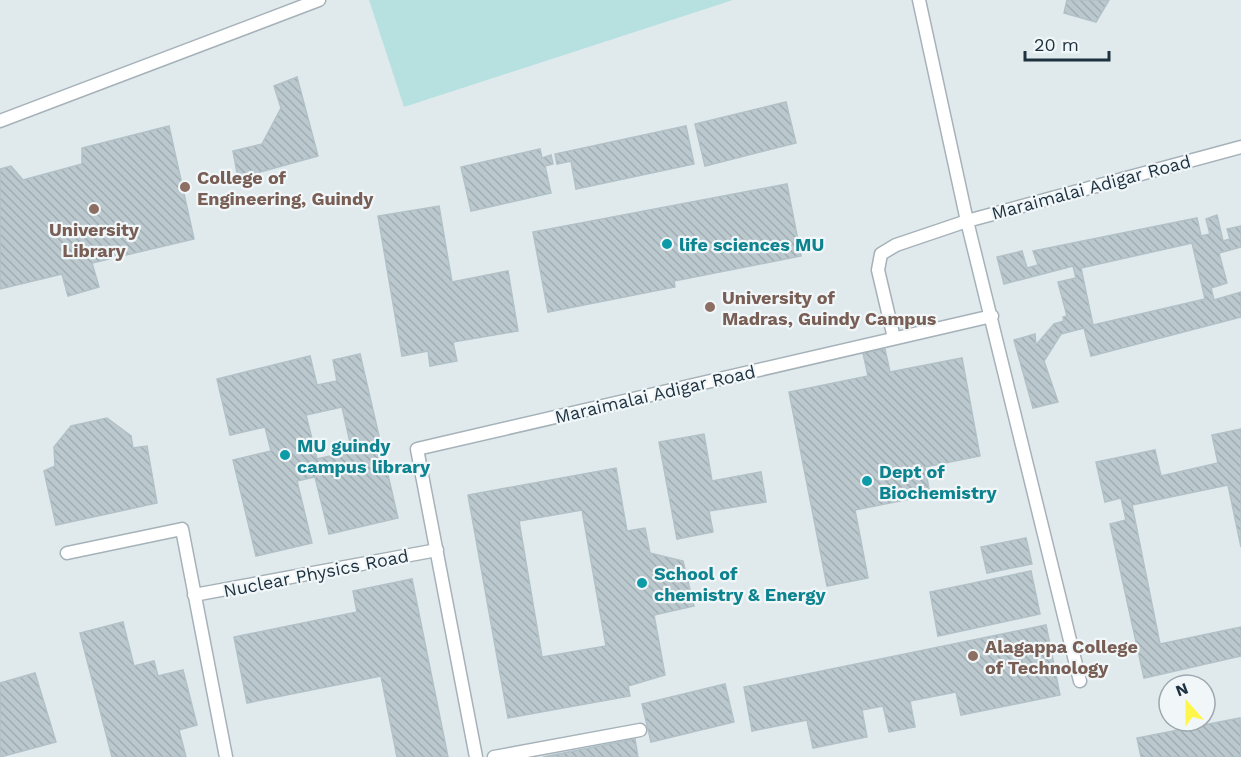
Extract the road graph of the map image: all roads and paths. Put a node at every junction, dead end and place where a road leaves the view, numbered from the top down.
1 (320, 0) edge
2 (919, 0) edge
3 (0, 121) edge
4 (1241, 147) edge
5 (967, 221) junction
6 (992, 316) junction
7 (894, 338) junction
8 (437, 550) junction
9 (67, 553) dead end
10 (194, 596) junction
11 (1080, 681) dead end
12 (640, 730) dead end
13 (226, 757) edge
14 (476, 757) edge
15 (494, 757) edge

1 - 3 lane
2 - 5 lane
4 - 5 lane, Maraimalai Adigar Road
5 - 6 lane, Maraimalai Adigar Road
5 - 7 lane
6 - 7 lane, Maraimalai Adigar Road
6 - 11 lane, Maraimalai Adigar Road
7 - 8 lane, Maraimalai Adigar Road
8 - 10 lane, Nuclear Physics Road
8 - 14 lane
9 - 10 lane
10 - 13 lane
12 - 15 lane

